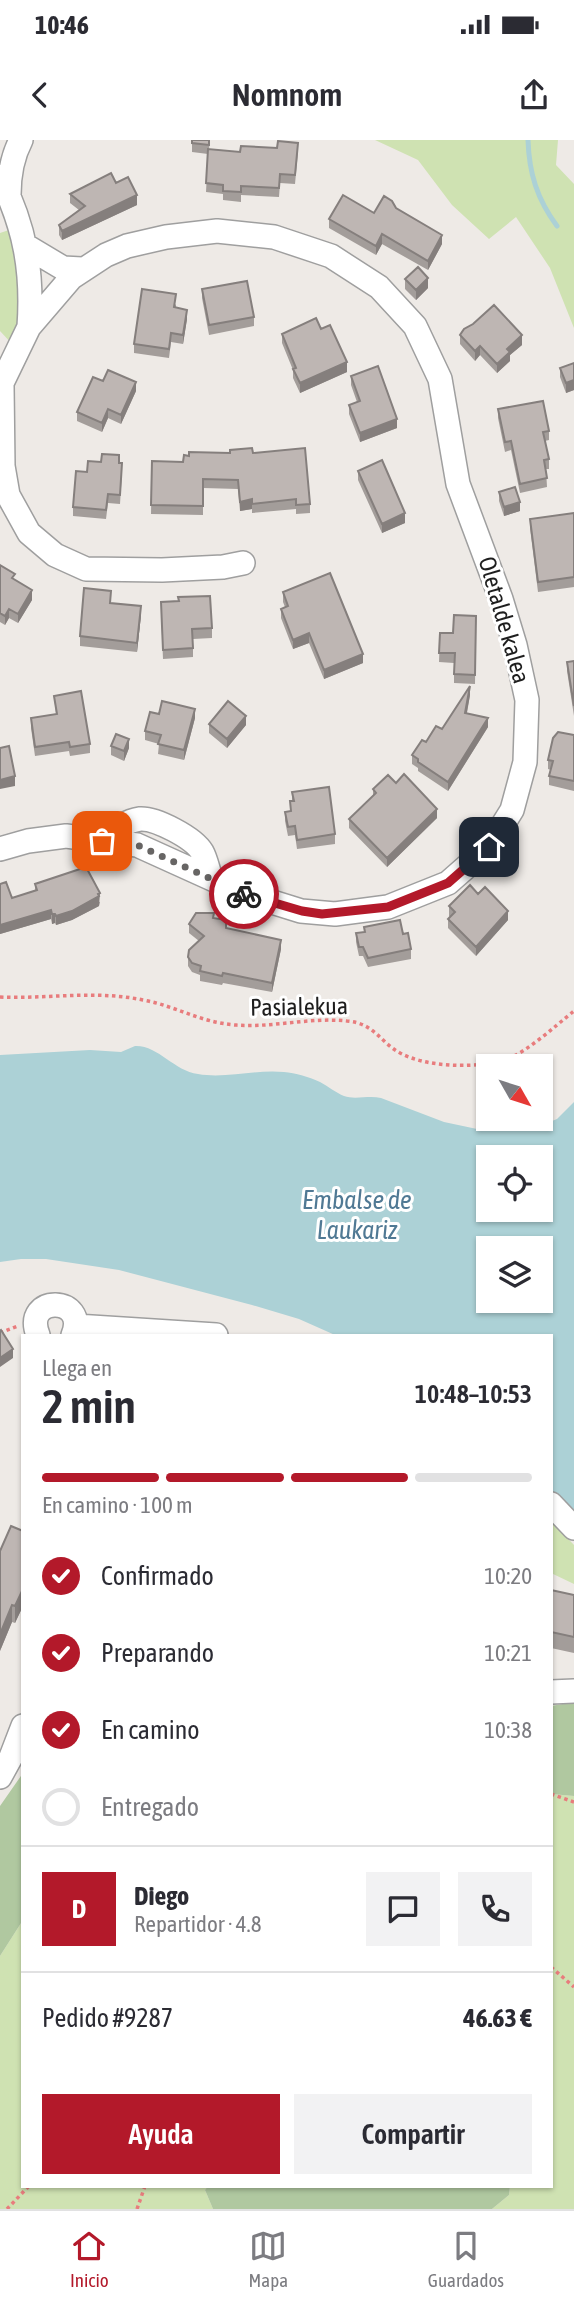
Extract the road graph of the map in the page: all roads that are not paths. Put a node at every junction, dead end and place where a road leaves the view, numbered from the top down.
1 (9, 163) edge
2 (26, 246) junction
3 (82, 270) junction
4 (29, 327) junction
5 (1, 386) edge
6 (1, 464) edge
7 (243, 563) dead end
8 (0, 849) edge
9 (74, 1331) edge
10 (38, 1334) edge
11 (180, 1334) edge
12 (553, 1506) edge
13 (574, 1528) edge
14 (574, 1691) edge
15 (553, 1692) edge
16 (21, 1731) edge
17 (0, 1777) edge

1 - 2 street, Oletalde kalea
2 - 3 street
2 - 4 street, Oletalde kalea
3 - 4 street, Oletalde kalea
3 - 8 street, Oletalde kalea
4 - 5 street, Oletalde kalea
5 - 6 street
6 - 7 street
9 - 10 street
9 - 11 street
12 - 13 street
14 - 15 street
16 - 17 street

